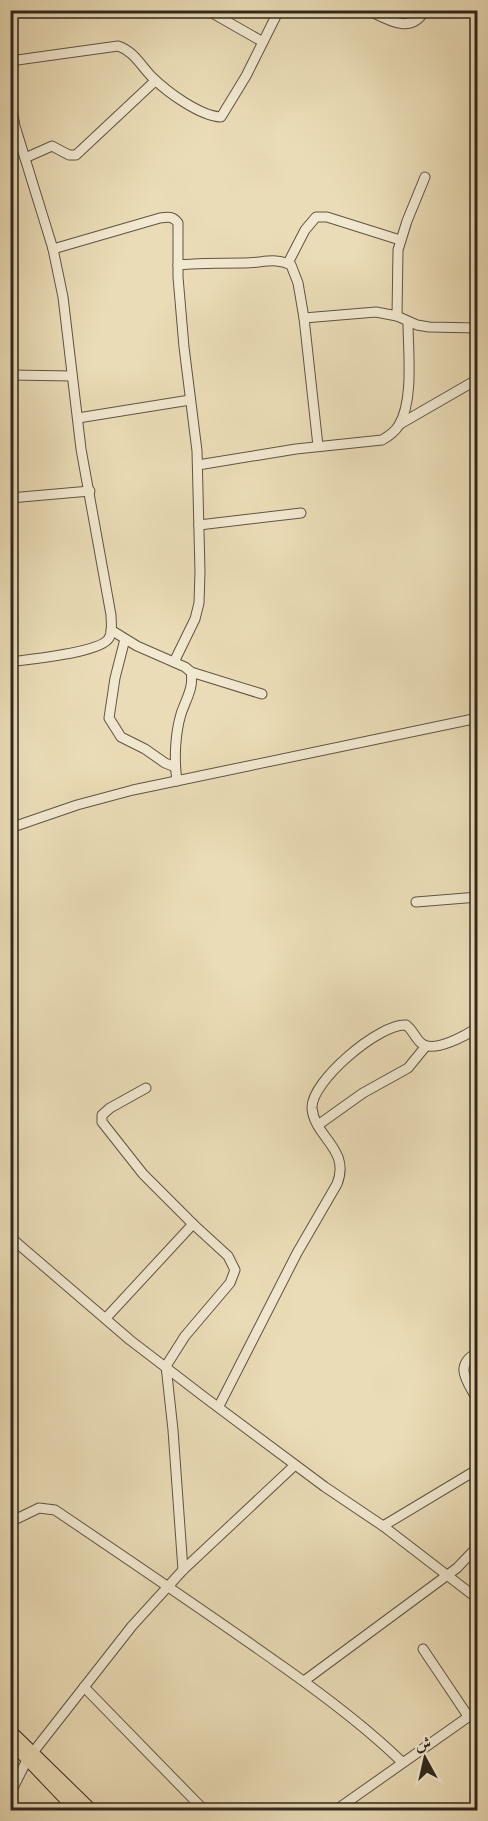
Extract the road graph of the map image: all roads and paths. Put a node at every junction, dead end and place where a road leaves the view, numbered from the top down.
1 (207, 10) edge
2 (279, 10) edge
3 (368, 10) edge
4 (425, 10) edge
5 (263, 42) junction
6 (10, 62) edge
7 (155, 81) junction
8 (10, 99) edge
9 (25, 158) junction
10 (425, 177) dead end
11 (400, 240) junction
12 (53, 249) junction
13 (288, 263) junction
14 (178, 266) junction
15 (398, 316) junction
16 (304, 318) junction
17 (408, 322) junction
18 (477, 328) edge
19 (10, 375) edge
20 (72, 376) junction
21 (477, 379) edge
22 (190, 400) junction
23 (78, 418) junction
24 (400, 424) junction
25 (318, 446) junction
26 (198, 465) junction
27 (90, 492) junction
28 (10, 498) edge
29 (301, 513) dead end
30 (200, 525) junction
31 (111, 630) junction
32 (125, 639) junction
33 (10, 662) edge
34 (174, 662) junction
35 (191, 672) junction
36 (262, 694) dead end
37 (477, 718) edge
38 (175, 767) junction
39 (177, 781) junction
40 (10, 828) edge
41 (477, 897) edge
42 (416, 902) dead end
43 (477, 1027) edge
44 (426, 1046) junction
45 (146, 1088) dead end
46 (318, 1125) junction
47 (193, 1224) junction
48 (10, 1238) edge
49 (106, 1318) junction
50 (477, 1352) edge
51 (166, 1366) junction
52 (477, 1401) edge
53 (219, 1407) junction
54 (295, 1465) junction
55 (477, 1469) edge
56 (10, 1522) edge
57 (383, 1526) junction
58 (477, 1546) edge
59 (183, 1570) junction
60 (447, 1575) junction
61 (168, 1585) junction
62 (477, 1599) edge
63 (423, 1649) dead end
64 (304, 1681) junction
65 (84, 1688) junction
66 (477, 1710) edge
67 (468, 1716) junction
68 (10, 1731) edge
69 (10, 1742) edge
70 (30, 1757) junction
71 (402, 1762) junction
72 (10, 1794) edge
73 (76, 1810) edge
74 (91, 1810) edge
75 (204, 1810) edge
76 (336, 1810) edge

1 - 5 street
2 - 5 street
3 - 4 street
5 - 7 street
6 - 7 street
7 - 9 street
8 - 9 street
9 - 12 street
10 - 11 street
11 - 13 street
11 - 15 street
12 - 14 street
12 - 20 street
13 - 14 street
13 - 16 street
14 - 22 street
15 - 16 street
15 - 17 street
16 - 25 street
17 - 18 street
17 - 24 street
19 - 20 street
20 - 23 street
21 - 24 street
22 - 23 street
22 - 26 street
23 - 27 street
24 - 25 street
25 - 26 street
26 - 30 street
27 - 28 street
27 - 31 street
29 - 30 street
30 - 34 street
31 - 32 street
31 - 33 street
32 - 34 street
32 - 38 street
34 - 35 street
35 - 36 street
35 - 38 street
37 - 39 street
38 - 39 street
39 - 40 street
41 - 42 street
43 - 44 street
44 - 46 street
44 - 46 street
45 - 47 street
46 - 53 street
47 - 49 street
47 - 51 street
48 - 49 street
49 - 51 street
50 - 52 street
51 - 53 street
51 - 59 street
53 - 54 street
54 - 57 street
54 - 59 street
55 - 57 street
56 - 61 street
57 - 60 street
58 - 60 street
59 - 61 street
60 - 62 street
60 - 64 street
61 - 64 street
61 - 65 street
63 - 67 street
64 - 71 street
65 - 70 street
65 - 75 street
66 - 67 street
67 - 71 street
68 - 70 main road
69 - 70 main road
70 - 72 street
70 - 73 main road
70 - 74 main road
71 - 76 street

